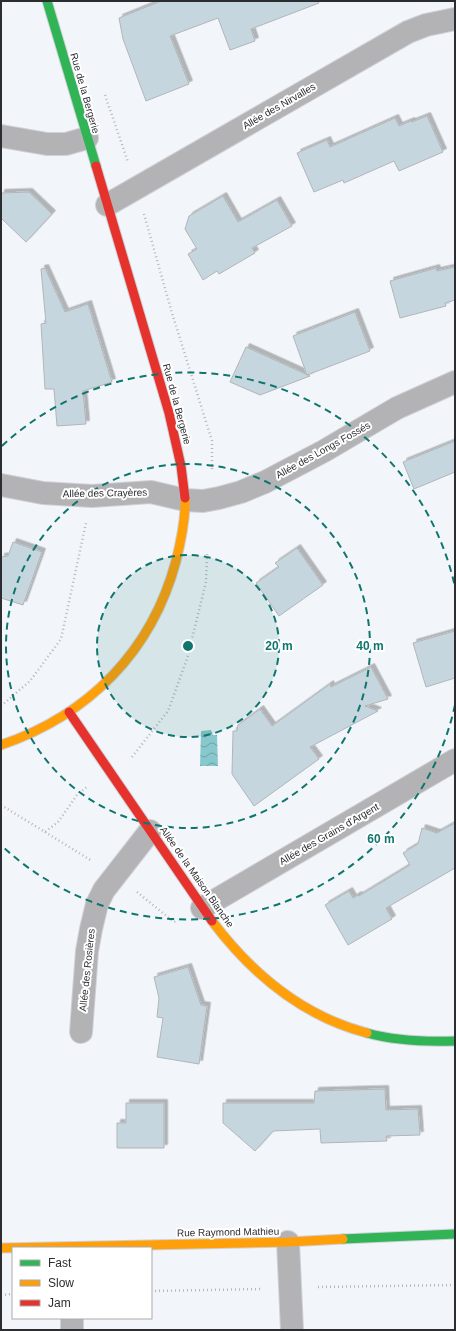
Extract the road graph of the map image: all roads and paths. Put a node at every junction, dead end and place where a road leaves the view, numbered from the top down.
1 (47, 1) edge
2 (455, 19) edge
3 (104, 92) dead end
4 (1, 136) edge
5 (87, 138) junction
6 (137, 188) junction
7 (108, 204) junction
8 (455, 382) edge
9 (1, 485) edge
10 (92, 496) junction
11 (213, 499) junction
12 (185, 500) junction
13 (208, 551) dead end
14 (1, 706) edge
15 (69, 712) junction
16 (1, 745) edge
17 (455, 760) edge
18 (109, 771) junction
19 (1, 805) edge
20 (150, 831) junction
21 (202, 908) junction
22 (81, 1032) dead end
23 (455, 1041) edge
24 (455, 1234) edge
25 (288, 1242) junction
26 (69, 1247) edge
27 (1, 1248) edge
28 (12, 1248) edge
29 (12, 1294) edge
30 (1, 1295) edge
31 (72, 1319) edge
32 (72, 1330) edge
33 (292, 1330) edge

1 - 5 street, Rue de la Bergerie
2 - 6 street, Allée des Nirvalles
3 - 6 path
4 - 5 street
5 - 7 street, Rue de la Bergerie
6 - 7 street, Allée des Nirvalles
6 - 11 path
7 - 12 street, Rue de la Bergerie
8 - 11 street, Allée des Longs Fossés
9 - 10 street, Allée des Crayères
10 - 12 street, Allée des Crayères
10 - 14 path
11 - 12 street, Allée des Longs Fossés
12 - 15 street, Rue de la Bergerie
13 - 18 path
15 - 16 street, Rue de la Bergerie
15 - 18 street, Allée de la Maison Blanche
17 - 21 street, Allée des Grains d'Argent
18 - 19 path
18 - 20 street, Allée de la Maison Blanche
20 - 21 street, Allée de la Maison Blanche
20 - 22 street, Allée des Rosières
21 - 23 street, Allée de la Maison Blanche
24 - 25 street, Rue Raymond Mathieu
25 - 26 street, Rue Raymond Mathieu
25 - 33 street
27 - 28 street, Rue Raymond Mathieu
29 - 30 path
31 - 32 street

